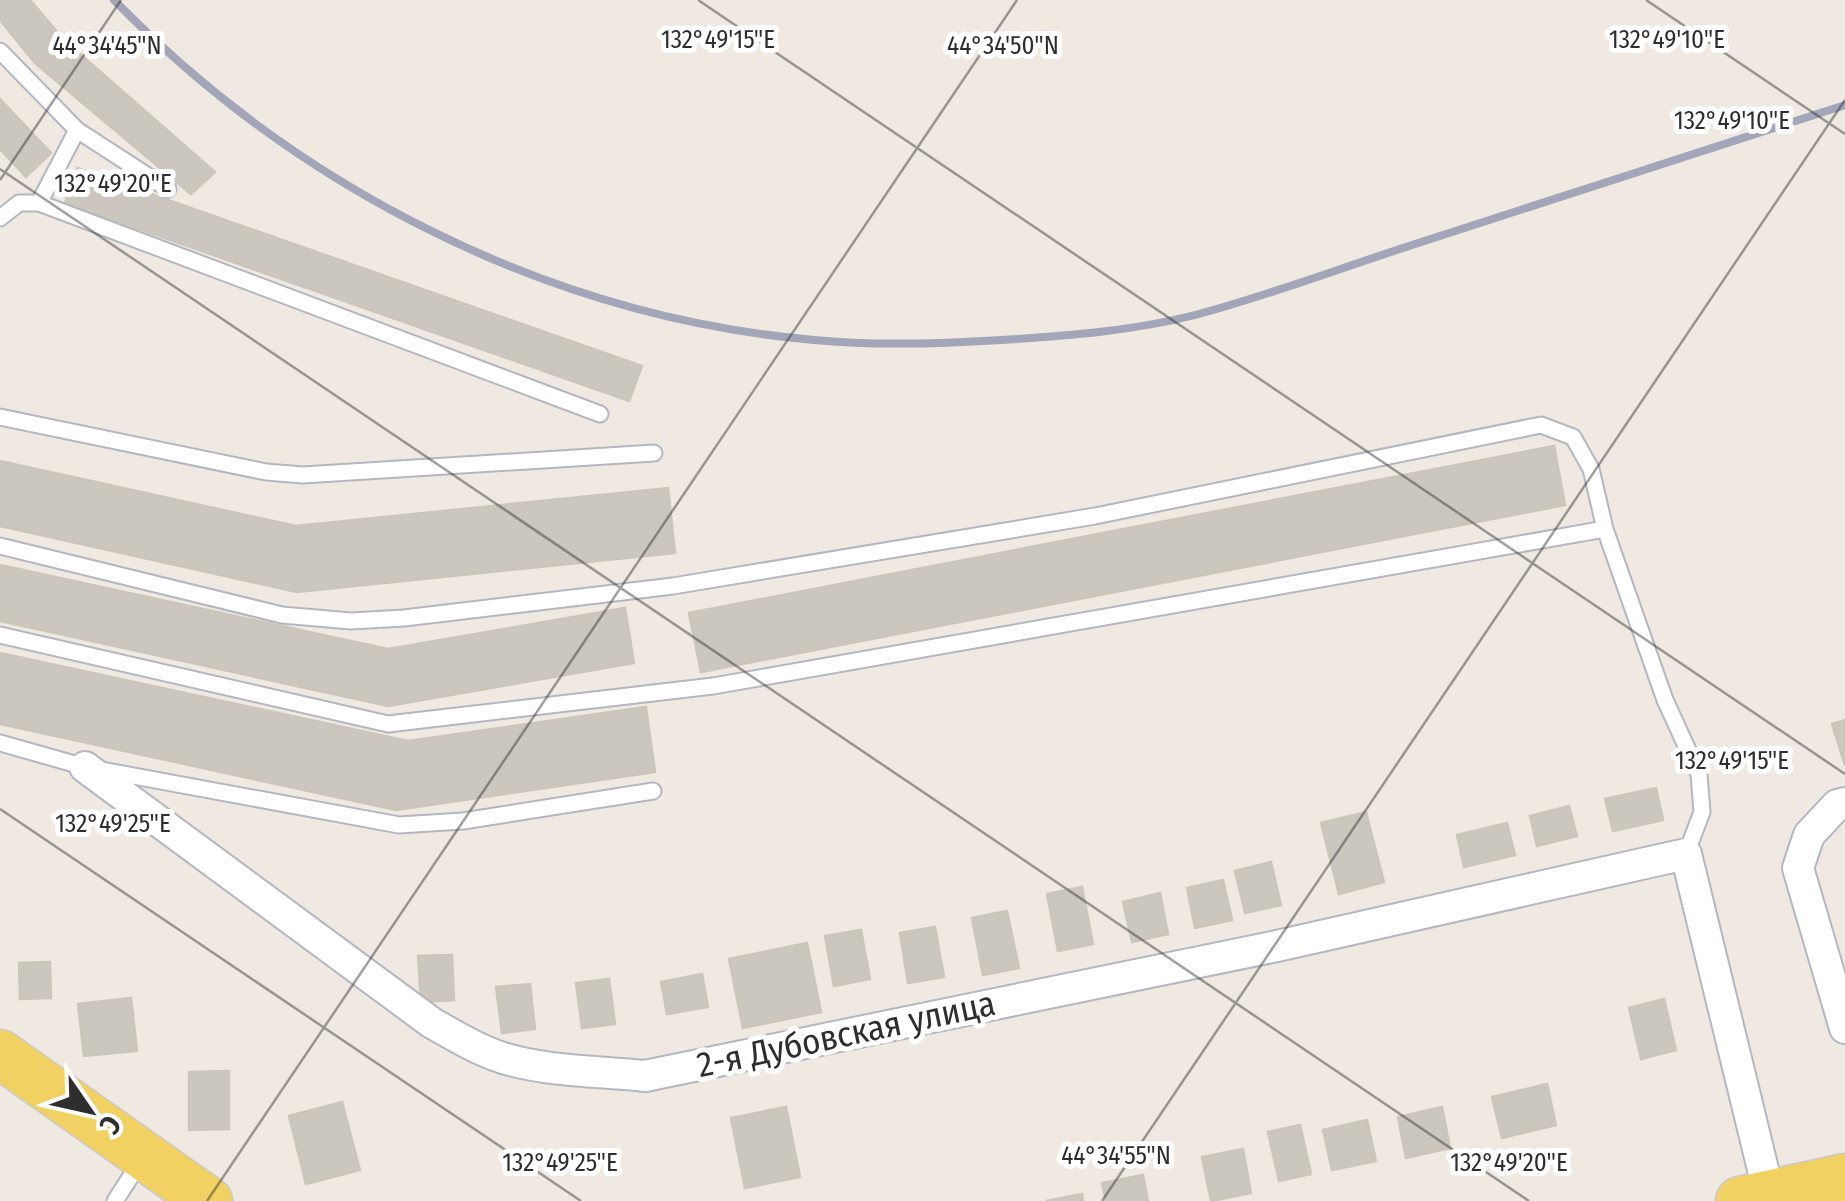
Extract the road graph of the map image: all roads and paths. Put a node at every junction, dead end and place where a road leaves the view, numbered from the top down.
1 (0, 52) edge
2 (77, 130) junction
3 (168, 189) dead end
4 (40, 203) junction
5 (0, 218) edge
6 (600, 414) dead end
7 (0, 417) edge
8 (654, 453) dead end
9 (1605, 529) junction
10 (0, 546) edge
11 (0, 635) edge
12 (0, 743) edge
13 (85, 768) junction
14 (653, 791) dead end
15 (1845, 803) edge
16 (1686, 854) junction
17 (1845, 1028) edge
18 (0, 1054) edge
19 (144, 1155) junction
20 (1845, 1178) edge
21 (1754, 1198) edge
22 (115, 1201) edge
23 (208, 1201) edge

1 - 2 lane
2 - 3 lane
2 - 4 lane
4 - 5 lane
4 - 6 lane
7 - 8 lane
9 - 10 lane
9 - 11 lane
9 - 16 lane
12 - 13 lane
13 - 14 lane
13 - 16 street, 2-я Дубовская улица
15 - 17 street
16 - 21 street
18 - 19 main road
19 - 22 lane
19 - 23 main road
20 - 21 main road

